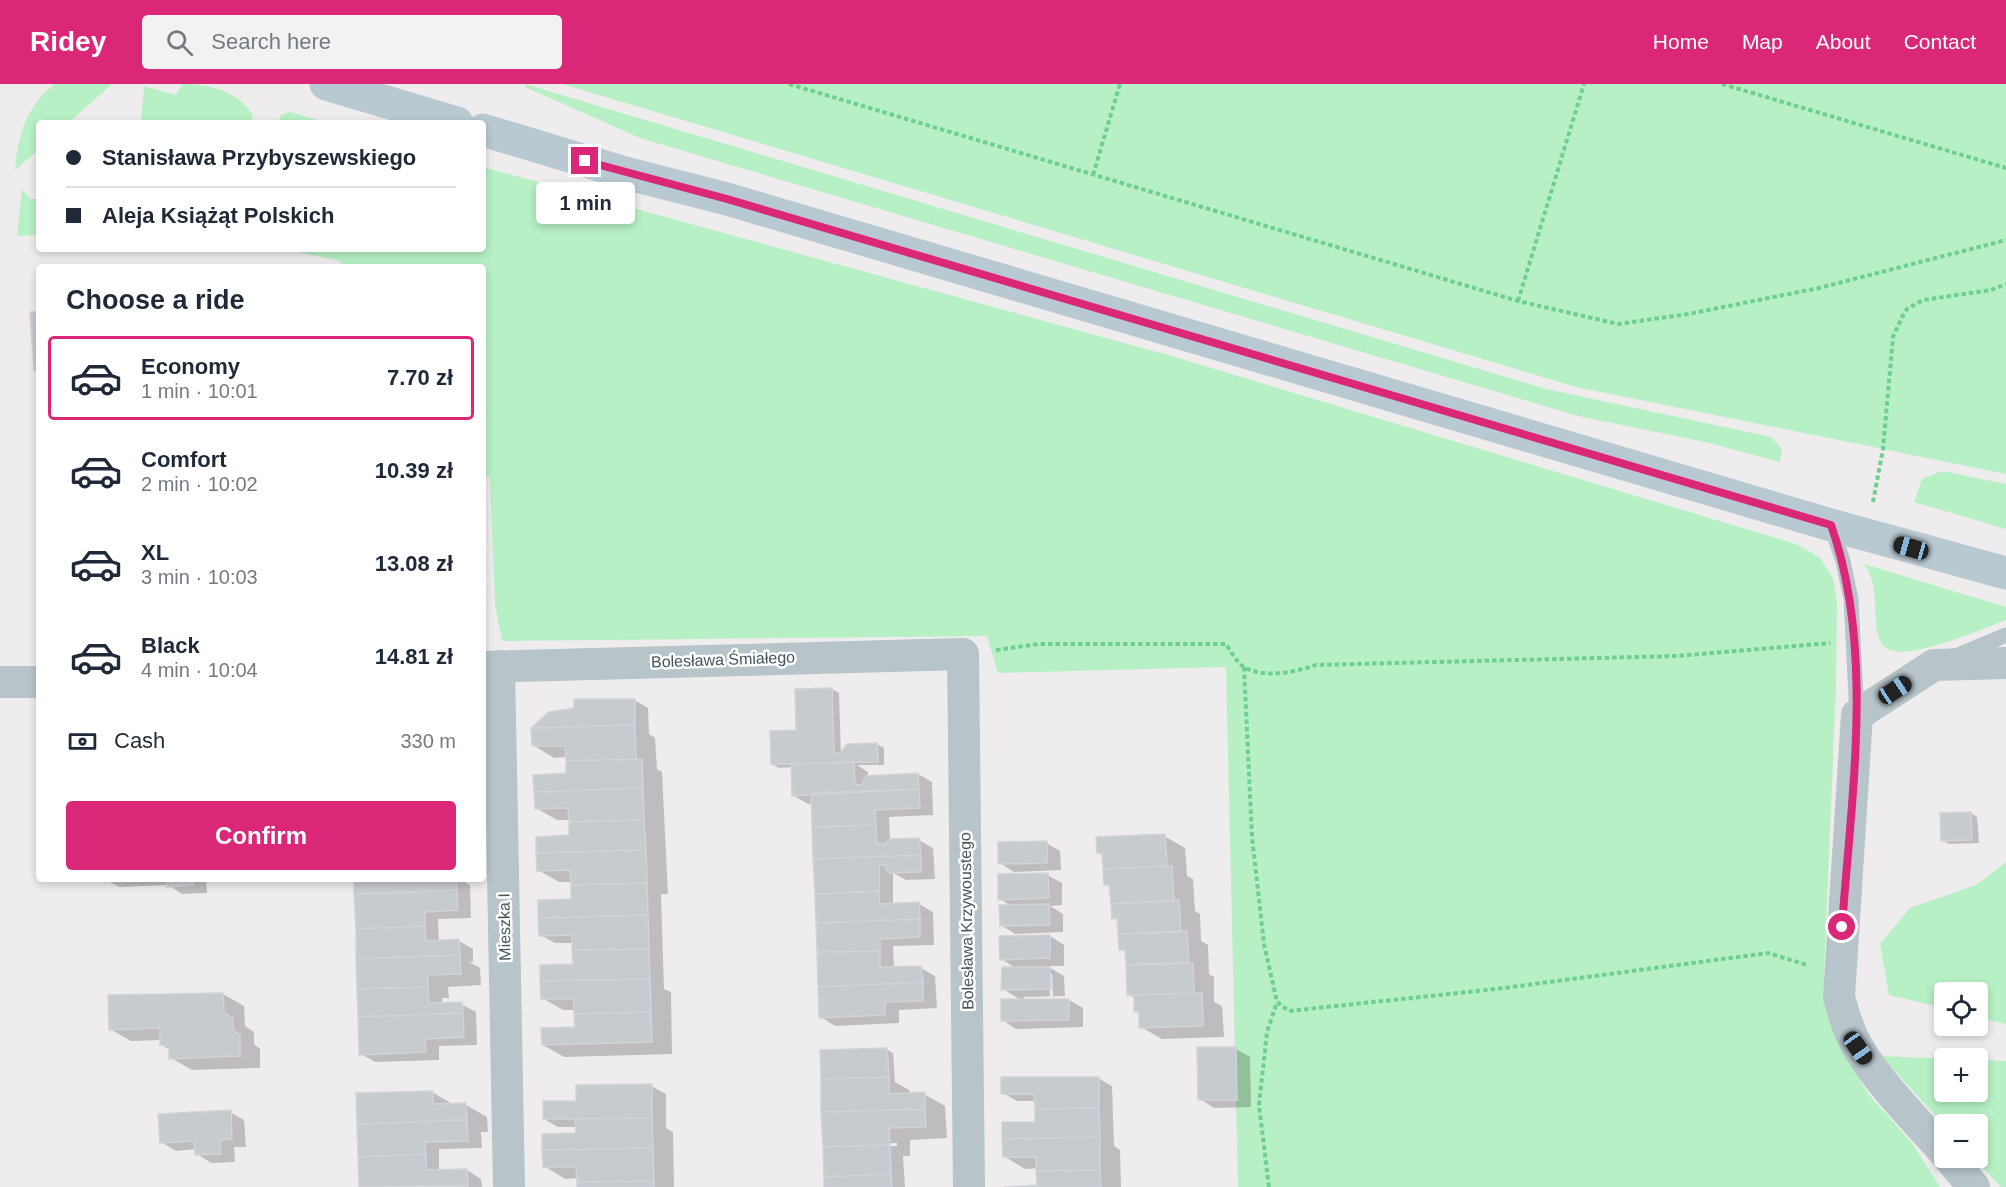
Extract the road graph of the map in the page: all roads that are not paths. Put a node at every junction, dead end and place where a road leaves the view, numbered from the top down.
1 (326, 84) edge
2 (447, 120) edge
3 (486, 131) edge
4 (1831, 525) junction
5 (2004, 573) edge
6 (2006, 635) edge
7 (963, 654) joint
8 (2006, 663) edge
9 (1934, 665) junction
10 (491, 666) edge
11 (0, 682) edge
12 (36, 682) edge
13 (1857, 715) junction
14 (1934, 1140) edge
15 (1958, 1168) edge
16 (509, 1187) edge
17 (969, 1187) edge
18 (1974, 1187) edge

1 - 2 street
3 - 4 street
4 - 5 street
4 - 13 lane
6 - 9 lane
7 - 10 street, Bolesława Śmiałego
7 - 17 street, Bolesława Krzywoustego
8 - 9 street
9 - 13 street
10 - 16 street, Mieszka I
11 - 12 street
13 - 14 street
15 - 18 street

